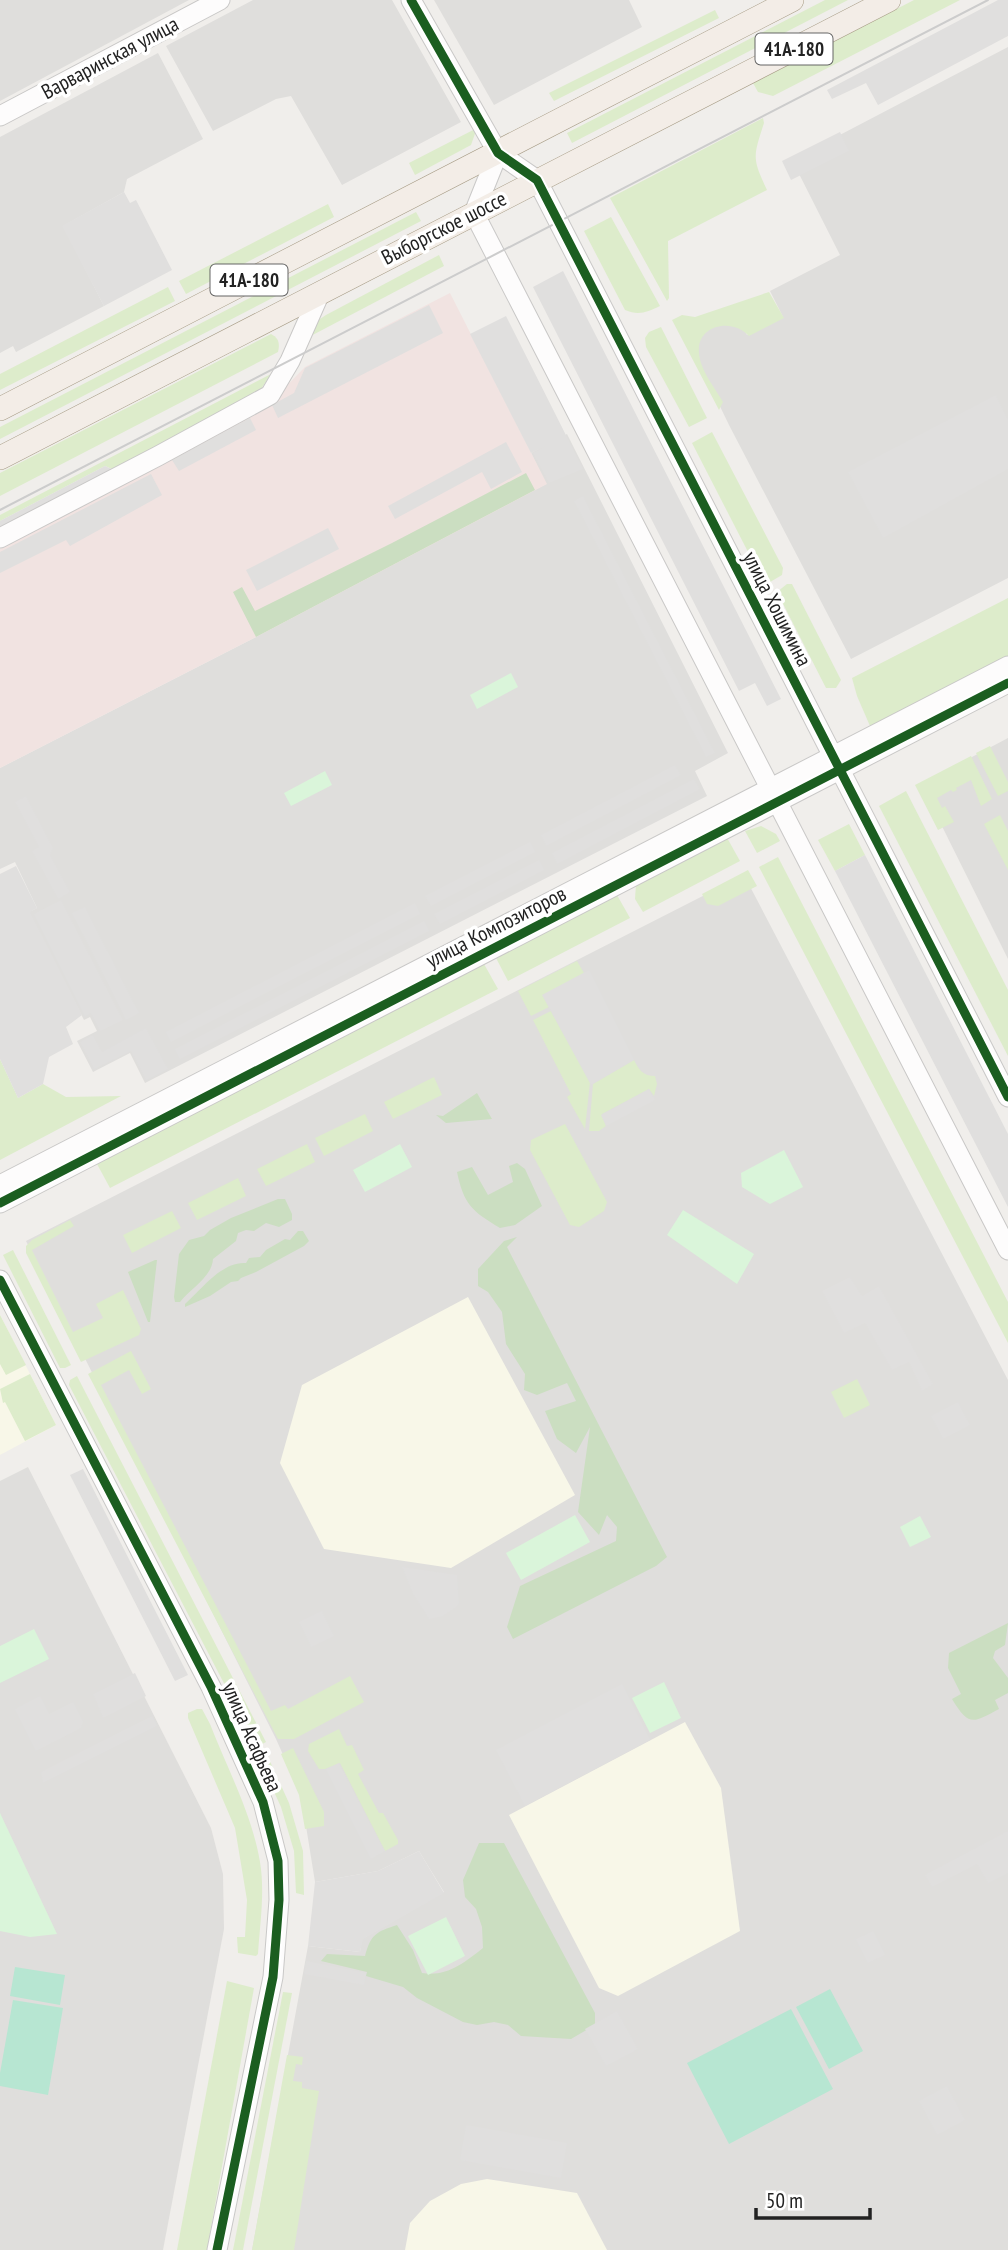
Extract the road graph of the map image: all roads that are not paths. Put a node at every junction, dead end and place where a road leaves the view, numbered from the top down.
1 (220, 0) edge
2 (411, 0) edge
3 (792, 0) edge
4 (889, 0) edge
5 (0, 116) edge
6 (498, 153) junction
7 (537, 180) junction
8 (474, 213) junction
9 (320, 293) junction
10 (0, 409) edge
11 (0, 457) edge
12 (0, 538) edge
13 (1008, 666) edge
14 (1008, 682) edge
15 (836, 763) junction
16 (774, 795) junction
17 (1008, 1097) edge
18 (0, 1185) edge
19 (0, 1203) edge
20 (1008, 1250) edge
21 (0, 1280) edge
22 (217, 2250) edge

1 - 5 street, Варваринская улица
2 - 6 street
3 - 6 main road, Выборгское шоссе / 41А-180
4 - 7 main road, Выборгское шоссе / 41А-180
6 - 7 street, улица Хошимина
6 - 8 street
6 - 10 main road, Выборгское шоссе / 41А-180
7 - 8 main road, Выборгское шоссе / 41А-180
7 - 15 street, улица Хошимина
8 - 9 main road, Выборгское шоссе / 41А-180
8 - 16 street
9 - 11 main road, Выборгское шоссе / 41А-180
9 - 12 street
13 - 15 street, улица Композиторов
14 - 15 street, улица Композиторов
15 - 16 street, улица Композиторов
15 - 17 street, улица Хошимина
16 - 18 street, улица Композиторов
16 - 19 street, улица Композиторов
16 - 20 street
21 - 22 street, улица Асафьева

